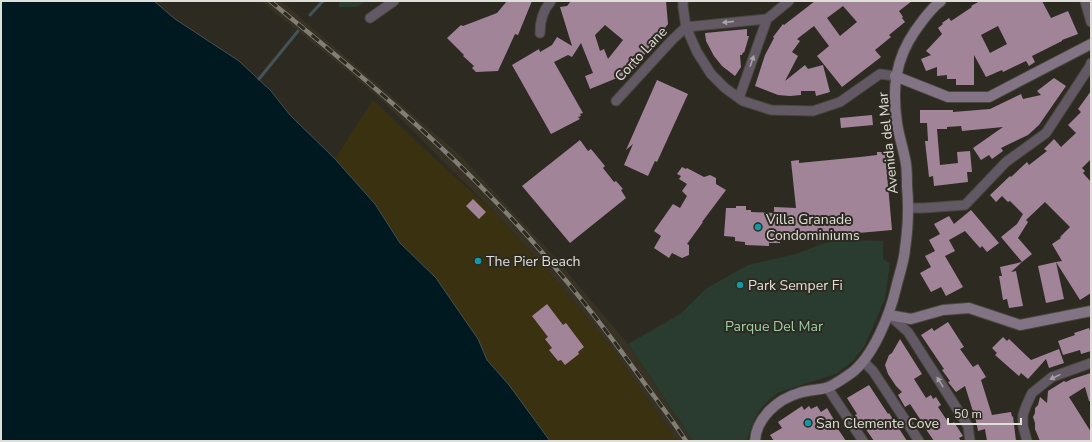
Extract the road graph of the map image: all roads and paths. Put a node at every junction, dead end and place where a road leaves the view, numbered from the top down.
1 (394, 1) edge
2 (551, 1) edge
3 (683, 1) edge
4 (789, 1) edge
5 (941, 1) edge
6 (1085, 1) edge
7 (370, 18) dead end
8 (767, 19) junction
9 (1091, 22) edge
10 (686, 27) junction
11 (540, 33) dead end
12 (1091, 44) edge
13 (1091, 63) edge
14 (896, 76) junction
15 (739, 98) junction
16 (616, 101) dead end
17 (908, 208) junction
18 (1091, 311) edge
19 (889, 315) junction
20 (863, 361) junction
21 (1091, 363) edge
22 (827, 387) junction
23 (755, 441) edge
24 (863, 441) edge
25 (919, 441) edge
26 (970, 441) edge
27 (1027, 441) edge

1 - 7 street
2 - 11 street
3 - 10 street
4 - 8 street
5 - 14 main road, Avenida del Mar
6 - 9 street
8 -> 10 street
15 -> 8 street
10 - 15 street
10 - 16 street, Corto Lane
12 - 14 main road
13 - 17 street
14 - 15 street
14 - 17 main road, Avenida del Mar
17 - 19 main road, Avenida del Mar
18 - 19 main road
19 - 20 main road, Avenida del Mar
26 -> 19 street
20 - 22 main road, Avenida del Mar
20 - 25 street
21 -> 27 street
22 - 23 main road, Avenida del Mar
22 - 24 street

